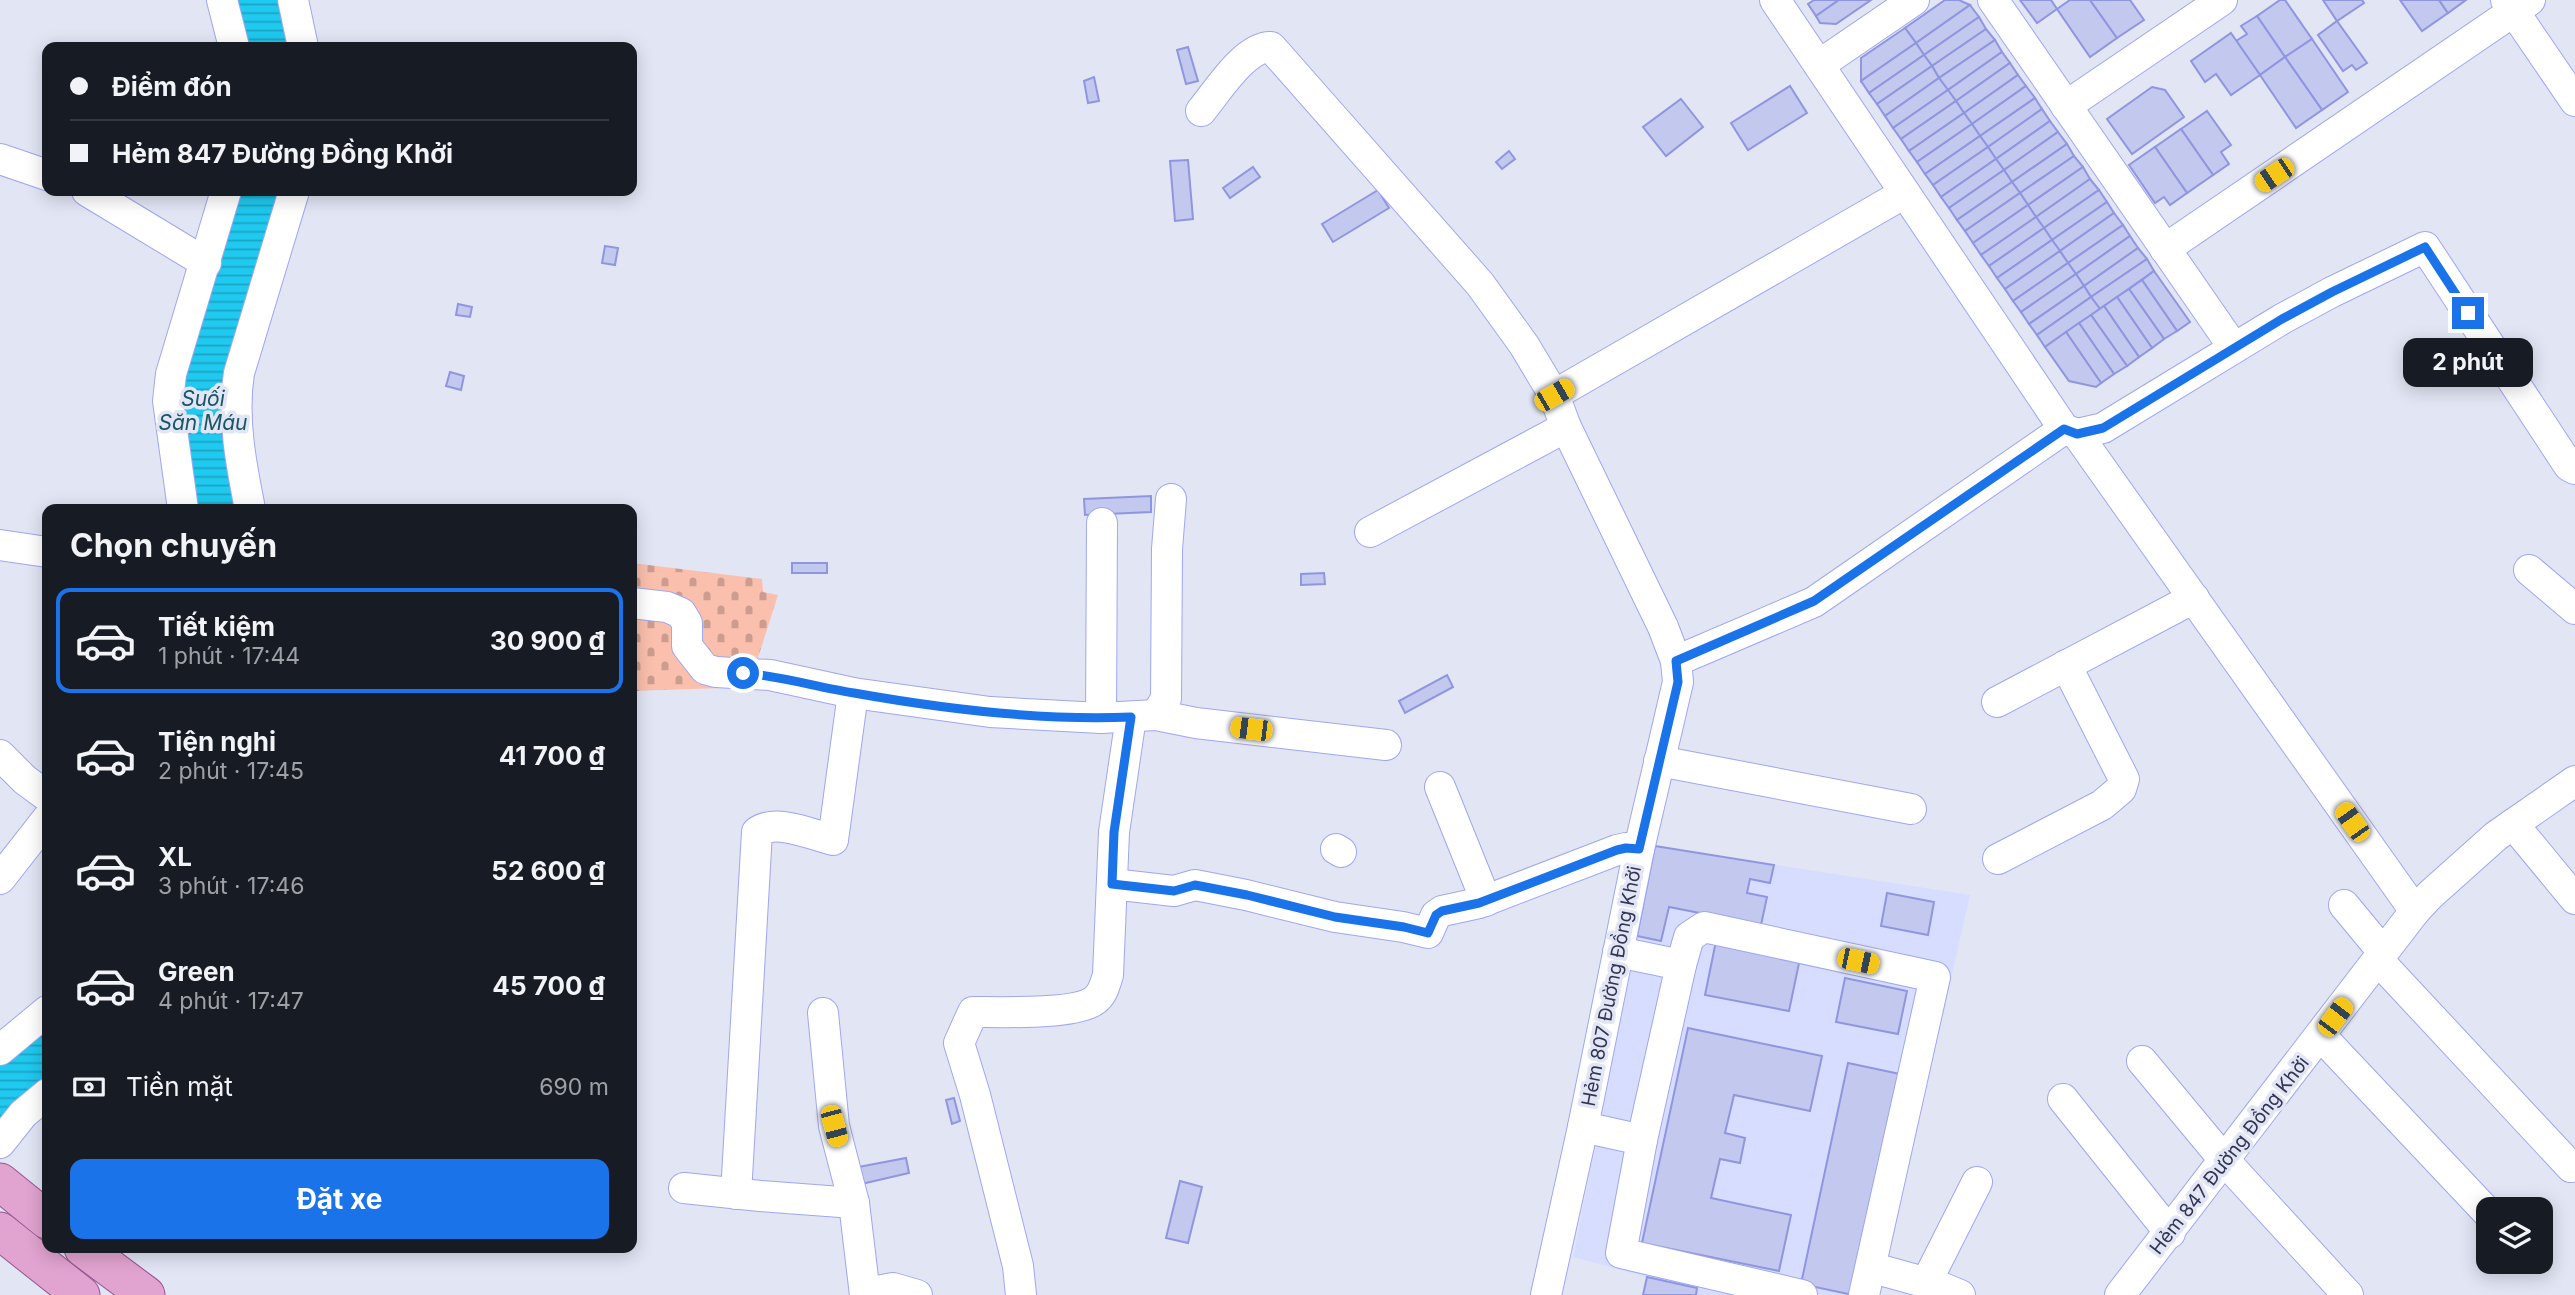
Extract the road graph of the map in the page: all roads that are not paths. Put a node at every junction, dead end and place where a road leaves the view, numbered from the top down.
1 (222, 0) edge
2 (293, 0) edge
3 (1775, 0) edge
4 (1914, 0) edge
5 (1993, 0) edge
6 (2222, 0) edge
7 (2516, 4) edge
8 (233, 42) edge
9 (302, 42) edge
10 (1819, 65) junction
11 (2575, 101) edge
12 (2066, 106) junction
13 (1201, 111) dead end
14 (0, 159) edge
15 (42, 173) edge
16 (1905, 193) junction
17 (95, 196) edge
18 (225, 196) edge
19 (293, 196) edge
20 (2165, 249) junction
21 (206, 263) junction
22 (2234, 348) junction
23 (1554, 395) junction
24 (1566, 427) junction
25 (2071, 432) junction
26 (2575, 469) edge
27 (1171, 499) dead end
28 (182, 504) edge
29 (249, 504) edge
30 (1102, 523) dead end
31 (1370, 532) dead end
32 (0, 545) edge
33 (42, 551) edge
34 (2529, 570) dead end
35 (2194, 598) junction
36 (637, 603) edge
37 (2575, 609) edge
38 (1676, 661) junction
39 (2066, 666) junction
40 (853, 693) junction
41 (1997, 702) dead end
42 (1143, 716) junction
43 (1101, 718) junction
44 (1386, 746) dead end
45 (0, 755) edge
46 (1659, 761) junction
47 (2573, 785) edge
48 (1440, 787) dead end
49 (42, 792) edge
50 (1911, 808) dead end
51 (2513, 824) junction
52 (42, 825) edge
53 (1639, 849) junction
54 (1998, 859) dead end
55 (0, 878) edge
56 (1112, 884) junction
57 (2575, 898) edge
58 (1486, 901) junction
59 (2344, 905) dead end
60 (2415, 911) junction
61 (1618, 951) junction
62 (2380, 956) junction
63 (1681, 965) junction
64 (823, 1013) dead end
65 (42, 1015) edge
66 (2321, 1036) junction
67 (0, 1049) edge
68 (2142, 1061) dead end
69 (42, 1098) edge
70 (2063, 1099) dead end
71 (1583, 1127) junction
72 (1642, 1140) junction
73 (0, 1143) edge
74 (2225, 1161) junction
75 (2571, 1167) dead end
76 (0, 1182) edge
77 (1977, 1182) dead end
78 (684, 1188) dead end
79 (736, 1194) junction
80 (2476, 1200) edge
81 (854, 1203) junction
82 (42, 1216) edge
83 (0, 1231) edge
84 (2169, 1233) junction
85 (90, 1253) edge
86 (1884, 1271) dead end
87 (1926, 1283) junction
88 (865, 1294) edge
89 (81, 1295) edge
90 (146, 1295) edge
91 (917, 1295) edge
92 (1021, 1295) edge
93 (1546, 1295) edge
94 (1802, 1295) edge
95 (1864, 1295) edge
96 (1960, 1295) edge
97 (2120, 1295) edge
98 (2348, 1295) edge

1 - 8 street
2 - 9 street
3 - 10 street
4 - 10 street
5 - 12 street
6 - 12 street
7 - 11 street
7 - 20 street
10 - 16 street
12 - 20 street
13 - 23 street
14 - 15 street
16 - 23 street
16 - 25 street
17 - 21 street
18 - 21 street
19 - 29 street
20 - 22 street
21 - 28 street
22 - 25 street
22 - 26 street
23 - 24 street
24 - 31 street
24 - 38 street
25 - 35 street
25 - 38 street
27 - 42 street
30 - 43 street
32 - 33 street
34 - 37 street
35 - 39 street
35 - 60 street
36 - 40 street
38 - 46 street, Hẻm 807 Đường Đồng Khởi
39 - 41 street
39 - 54 street
40 - 43 street
40 - 79 street
42 - 43 street
42 - 44 street
42 - 56 street
45 - 49 street
46 - 50 street
46 - 53 street, Hẻm 807 Đường Đồng Khởi
47 - 51 street, Hẻm 847 Đường Đồng Khởi
48 - 58 street
51 - 57 street
51 - 60 street, Hẻm 847 Đường Đồng Khởi
52 - 55 street
53 - 58 street
53 - 61 street, Hẻm 807 Đường Đồng Khởi
56 - 58 street
56 - 92 street
59 - 62 street
60 - 62 street, Hẻm 847 Đường Đồng Khởi
61 - 63 street
61 - 71 street, Hẻm 807 Đường Đồng Khởi
62 - 66 street, Hẻm 847 Đường Đồng Khởi
62 - 75 street
63 - 72 street
63 - 95 street
64 - 81 street
65 - 67 street
66 - 74 street, Hẻm 847 Đường Đồng Khởi
66 - 80 street
68 - 74 street
69 - 73 street
70 - 84 street
71 - 72 street
71 - 93 street, Hẻm 807 Đường Đồng Khởi
72 - 94 street
74 - 84 street, Hẻm 847 Đường Đồng Khởi
74 - 98 street
76 - 82 main road
77 - 87 street
78 - 79 street
79 - 81 street
81 - 88 street
83 - 89 main road
84 - 97 street, Hẻm 847 Đường Đồng Khởi
85 - 90 main road
86 - 87 street
87 - 96 street
88 - 91 street

